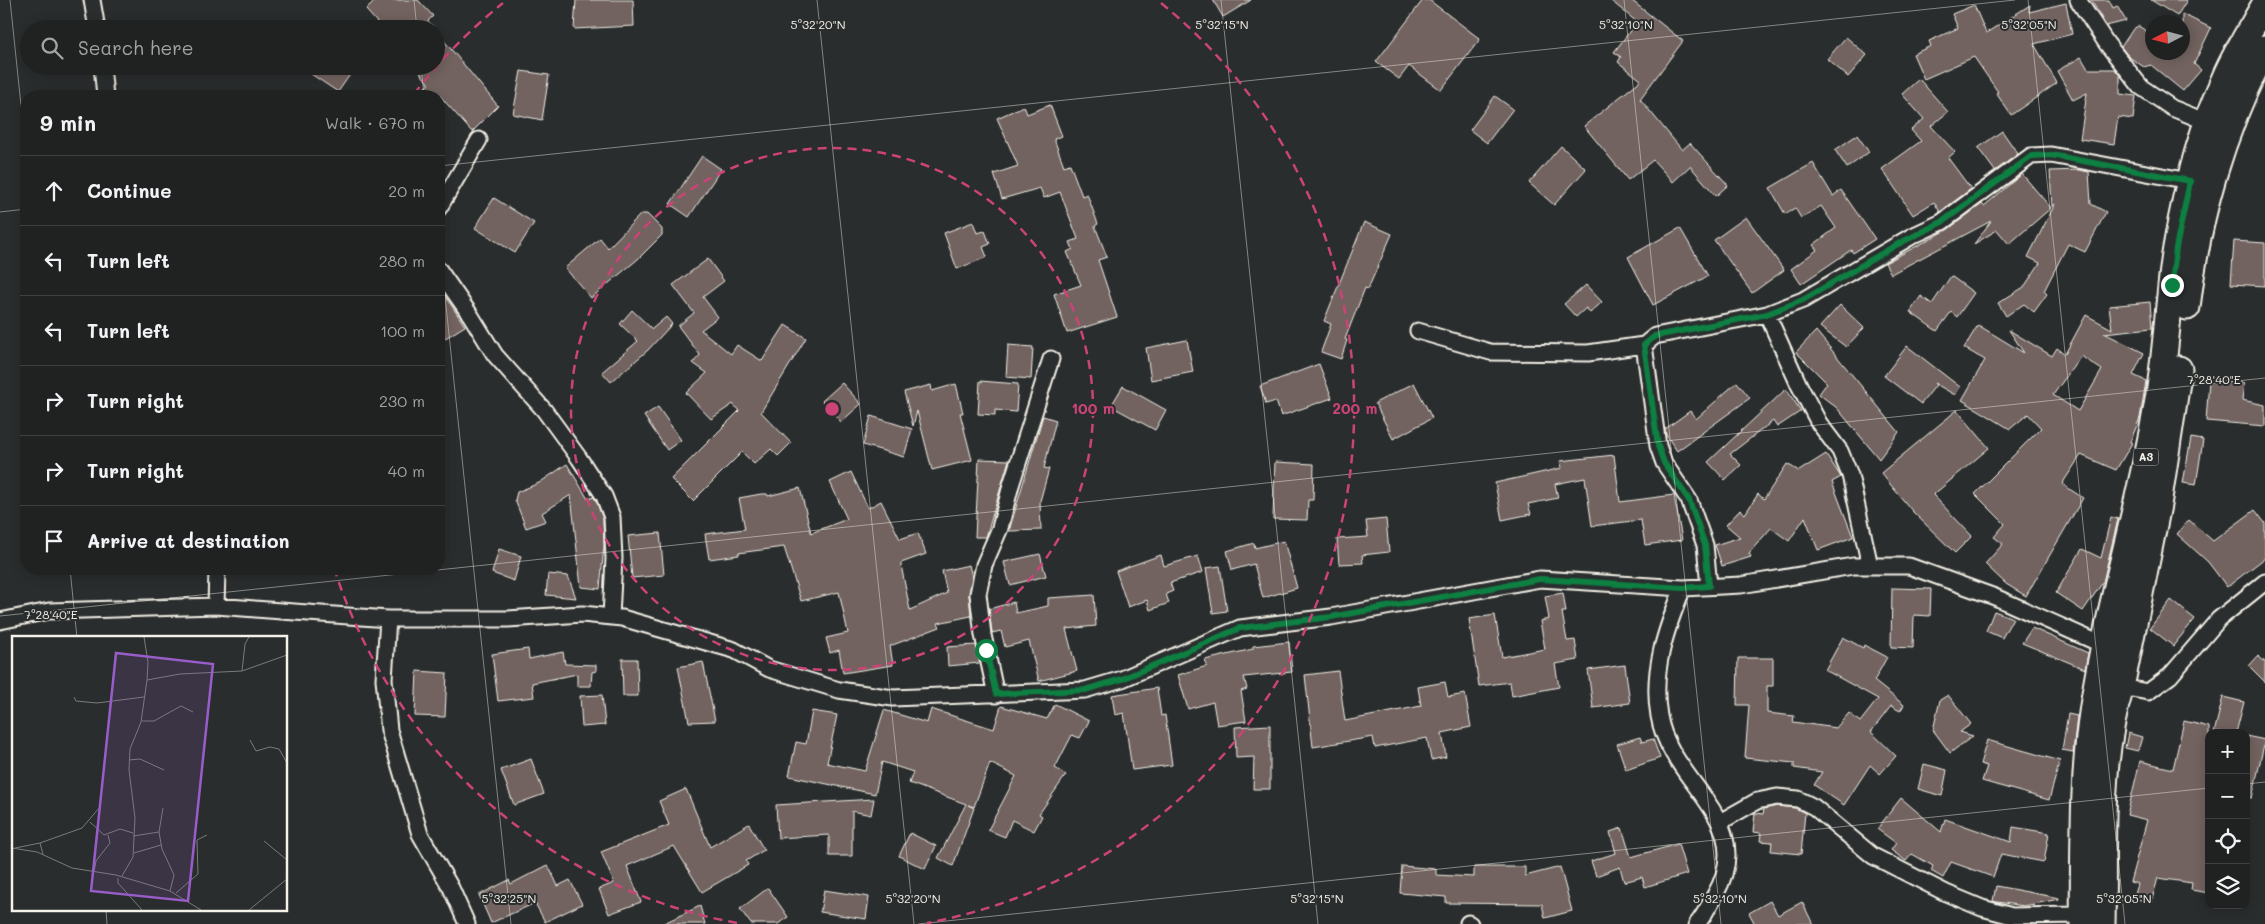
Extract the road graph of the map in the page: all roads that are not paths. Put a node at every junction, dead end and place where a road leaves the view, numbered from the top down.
1 (92, 0) edge
2 (2078, 0) edge
3 (2265, 4) edge
4 (95, 20) edge
5 (2265, 48) edge
6 (103, 75) edge
7 (104, 90) edge
8 (2206, 122) junction
9 (480, 140) dead end
10 (2190, 181) junction
11 (445, 198) edge
12 (445, 279) edge
13 (1767, 314) junction
14 (1418, 331) dead end
15 (1644, 345) junction
16 (1051, 359) dead end
17 (1870, 566) junction
18 (217, 575) edge
19 (2265, 582) edge
20 (1709, 586) junction
21 (1683, 588) junction
22 (216, 606) junction
23 (611, 617) junction
24 (388, 619) junction
25 (0, 621) edge
26 (2104, 645) junction
27 (2121, 687) junction
28 (996, 694) junction
29 (1720, 822) junction
30 (2089, 921) edge
31 (467, 924) edge
32 (1697, 924) edge

1 - 4 street
2 - 8 street
3 - 8 main road, A3
5 - 27 main road, A3
6 - 7 street
8 - 10 main road, A3
9 - 11 street
10 - 13 street
10 - 26 main road, A3
12 - 23 street
13 - 15 street
13 - 17 street
14 - 15 street
15 - 20 street
16 - 28 street
17 - 20 street
17 - 26 street
18 - 22 street
19 - 27 street
20 - 21 street
21 - 28 street
21 - 29 street
22 - 24 street
22 - 25 street
23 - 24 street
23 - 28 street
24 - 31 street
26 - 30 main road, A3
27 - 30 main road, A3
29 - 30 street
29 - 32 street

